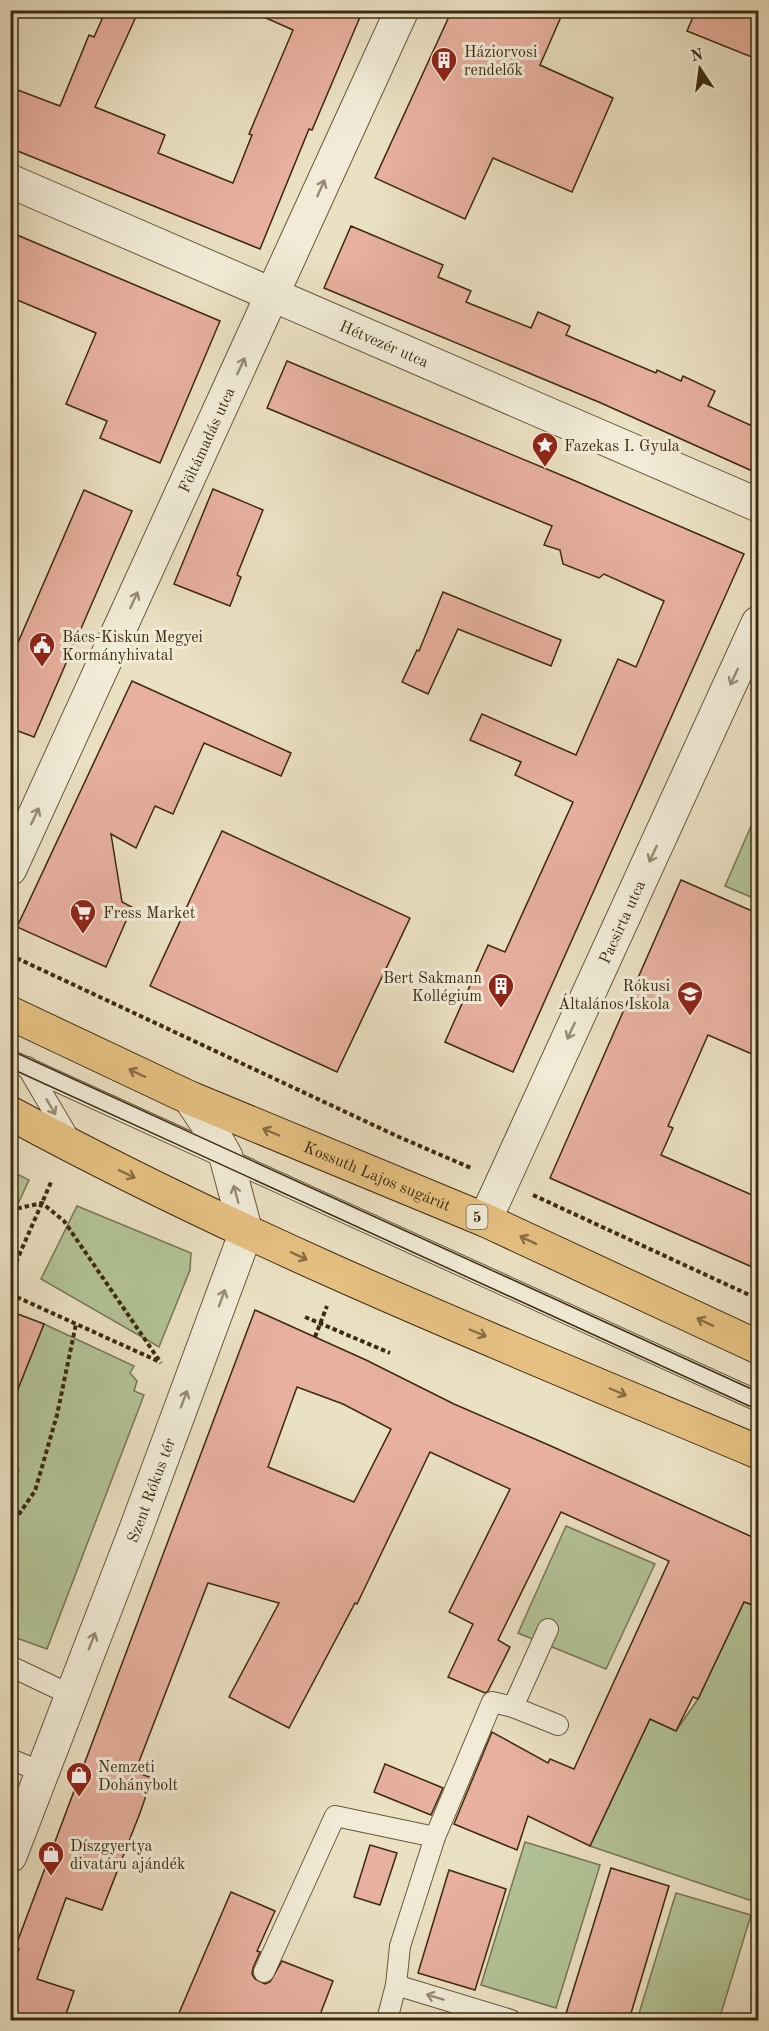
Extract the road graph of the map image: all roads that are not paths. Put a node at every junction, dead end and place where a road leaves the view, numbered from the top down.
1 (402, 10) edge
2 (10, 181) edge
3 (274, 294) junction
4 (759, 505) edge
5 (759, 623) edge
6 (10, 869) edge
7 (10, 1013) edge
8 (19, 1063) edge
9 (190, 1098) junction
10 (10, 1113) edge
11 (75, 1148) junction
12 (226, 1157) junction
13 (485, 1220) junction
14 (246, 1232) junction
15 (759, 1347) edge
16 (759, 1401) edge
17 (759, 1452) edge
18 (548, 1629) dead end
19 (10, 1666) edge
20 (71, 1695) junction
21 (513, 1707) junction
22 (558, 1725) dead end
23 (10, 1759) edge
24 (46, 1761) junction
25 (435, 1837) junction
26 (10, 1856) edge
27 (264, 1972) dead end
28 (396, 1985) junction
29 (387, 2020) edge
30 (511, 2020) edge

3 -> 1 street, Föltámadás utca
2 - 3 street, Hétvezér utca
3 - 4 street, Hétvezér utca
6 -> 3 street, Föltámadás utca
5 -> 13 street, Pacsirta utca
9 -> 7 main road, Kossuth Lajos sugárút / 5
8 -> 11 lane
8 - 12 lane
9 - 12 street
13 -> 9 main road, Kossuth Lajos sugárút / 5
10 - 11 main road
11 -> 14 main road
14 -> 12 street
12 - 16 lane
15 -> 13 main road, Kossuth Lajos sugárút / 5
14 -> 17 main road
20 -> 14 street, Szent Rókus tér
18 - 21 lane
19 - 20 lane
20 - 24 street, Szent Rókus tér
21 - 22 lane
21 - 25 lane
23 - 24 lane
24 - 26 street, Szent Rókus tér
25 - 27 lane
25 - 28 lane
28 - 29 lane
30 -> 28 lane

